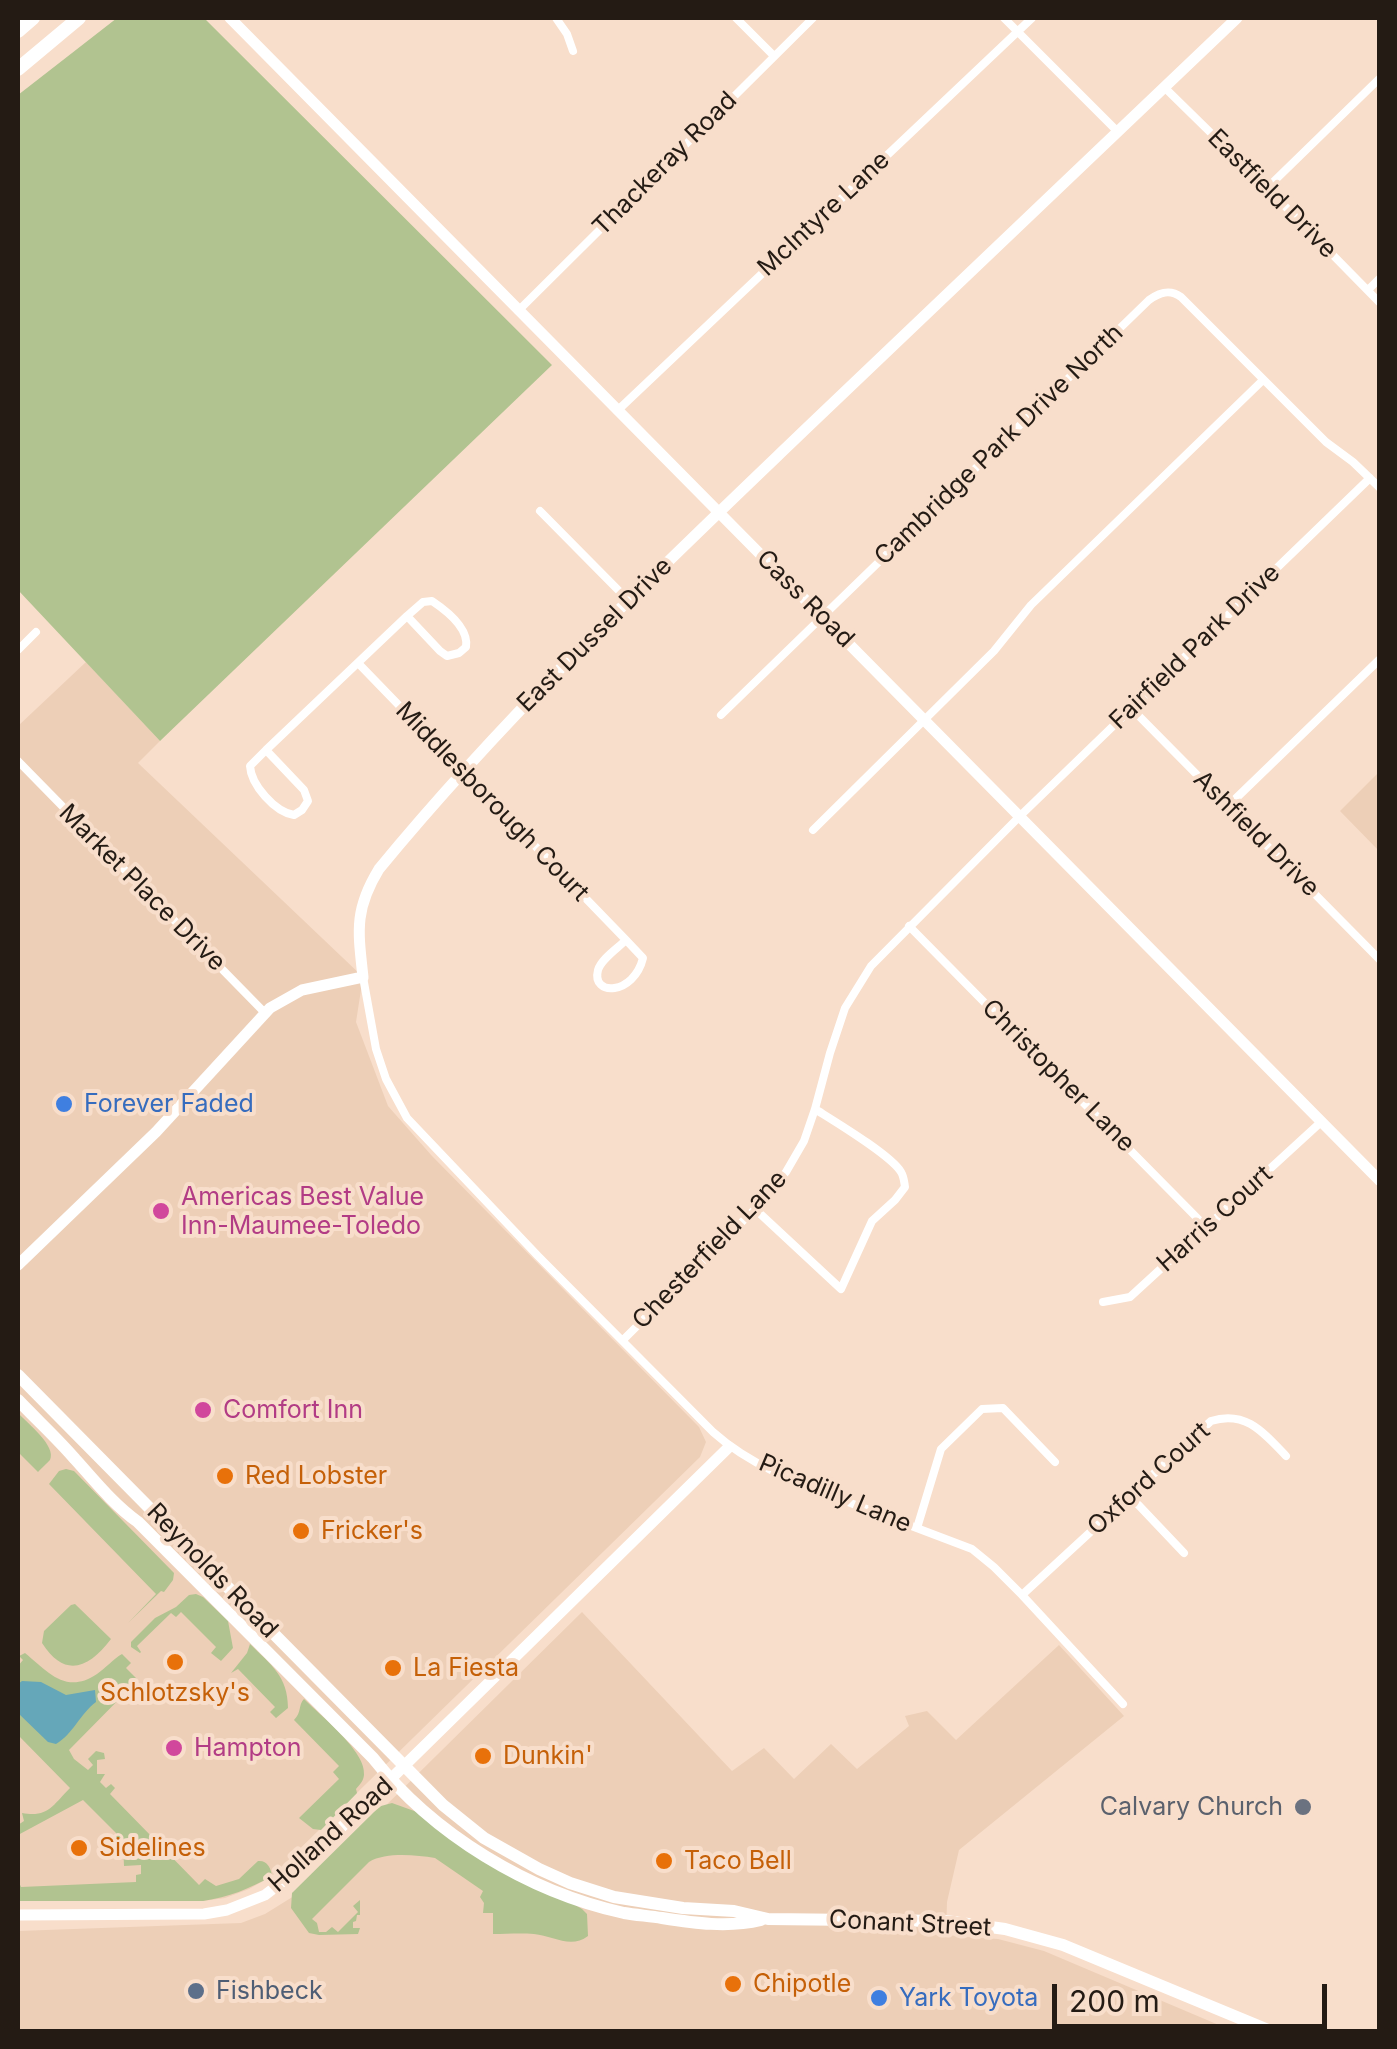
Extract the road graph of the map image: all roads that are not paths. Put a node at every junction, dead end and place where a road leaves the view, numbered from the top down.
1 (33, 18) edge
2 (79, 18) edge
3 (230, 18) edge
4 (556, 18) edge
5 (736, 18) edge
6 (813, 18) edge
7 (1004, 18) edge
8 (1032, 18) edge
9 (1238, 18) edge
10 (18, 31) edge
11 (1017, 31) junction
12 (572, 51) dead end
13 (774, 56) junction
14 (18, 68) edge
15 (1380, 78) edge
16 (1164, 87) junction
17 (1117, 131) junction
18 (1267, 188) junction
19 (1380, 278) edge
20 (1368, 290) junction
21 (1380, 302) edge
22 (518, 311) junction
23 (1263, 380) junction
24 (617, 411) junction
25 (1370, 478) junction
26 (1380, 488) edge
27 (540, 510) dead end
28 (718, 514) junction
29 (629, 600) junction
30 (407, 616) junction
31 (822, 616) junction
32 (36, 632) dead end
33 (18, 650) edge
34 (1380, 659) edge
35 (358, 663) junction
36 (1132, 709) junction
37 (722, 715) dead end
38 (924, 720) junction
39 (266, 750) junction
40 (18, 762) edge
41 (462, 772) junction
42 (1228, 806) junction
43 (1020, 816) junction
44 (813, 830) dead end
45 (909, 926) junction
46 (626, 940) junction
47 (1380, 960) edge
48 (364, 977) junction
49 (266, 1014) junction
50 (816, 1109) junction
51 (1321, 1122) junction
52 (1380, 1181) edge
53 (755, 1209) junction
54 (1206, 1227) junction
55 (18, 1265) edge
56 (1104, 1302) dead end
57 (623, 1340) junction
58 (18, 1376) edge
59 (18, 1400) edge
60 (730, 1447) junction
61 (1286, 1456) dead end
62 (1055, 1462) dead end
63 (1129, 1495) junction
64 (917, 1528) junction
65 (1184, 1554) dead end
66 (1022, 1595) junction
67 (1123, 1704) dead end
68 (405, 1767) junction
69 (391, 1781) junction
70 (18, 1915) edge
71 (768, 1919) junction
72 (1273, 2032) edge

1 - 10 highway
2 - 14 highway
3 - 22 street, Cass Road
4 - 12 street
5 - 13 street
6 - 13 street, Thackeray Road
7 - 11 street
8 - 11 street, McIntyre Lane
9 - 16 street, East Dussel Drive
11 - 17 street
11 - 24 street, McIntyre Lane
13 - 22 street, Thackeray Road
15 - 18 street
16 - 17 street, East Dussel Drive
16 - 18 street, Eastfield Drive
17 - 28 street, East Dussel Drive
18 - 20 street, Eastfield Drive
19 - 20 street
20 - 21 street, Eastfield Drive
22 - 24 street, Cass Road
23 - 25 street
23 - 31 street, Cambridge Park Drive North
23 - 38 street
24 - 28 street, Cass Road
25 - 26 street
25 - 36 street, Fairfield Park Drive
27 - 29 street
28 - 29 street, East Dussel Drive
28 - 31 street, Cass Road
29 - 41 street, East Dussel Drive
30 - 30 street
30 - 35 street
31 - 37 street, Cambridge Park Drive North
31 - 38 street, Cass Road
32 - 33 street
34 - 42 street
35 - 39 street
35 - 41 street, Middlesborough Court
36 - 42 street, Ashfield Drive
36 - 43 street, Fairfield Park Drive
38 - 43 street, Cass Road
38 - 44 street
39 - 39 street
40 - 49 street, Market Place Drive
41 - 46 street, Middlesborough Court
41 - 48 street, East Dussel Drive
42 - 47 street, Ashfield Drive
43 - 45 street, Chesterfield Lane
43 - 51 street, Cass Road
45 - 50 street, Chesterfield Lane
45 - 54 street, Christopher Lane
46 - 46 street
48 - 49 street
48 - 57 street, Picadilly Lane
49 - 55 street
50 - 53 street, Chesterfield Lane
50 - 53 street
51 - 52 street, Cass Road
51 - 54 street, Harris Court
53 - 57 street, Chesterfield Lane
54 - 56 street, Harris Court
57 - 60 street, Picadilly Lane
58 - 68 main road, Reynolds Road
59 - 69 main road, Reynolds Road
60 - 64 street, Picadilly Lane
60 - 68 street
61 - 63 street, Oxford Court
62 - 64 street
63 - 65 street
63 - 66 street, Oxford Court
64 - 66 street, Picadilly Lane
66 - 67 street, Picadilly Lane
68 - 69 street, Holland Road
68 - 71 main road, Conant Street
69 - 70 street, Holland Road
69 - 71 main road, Conant Street
71 - 72 main road, Conant Street

